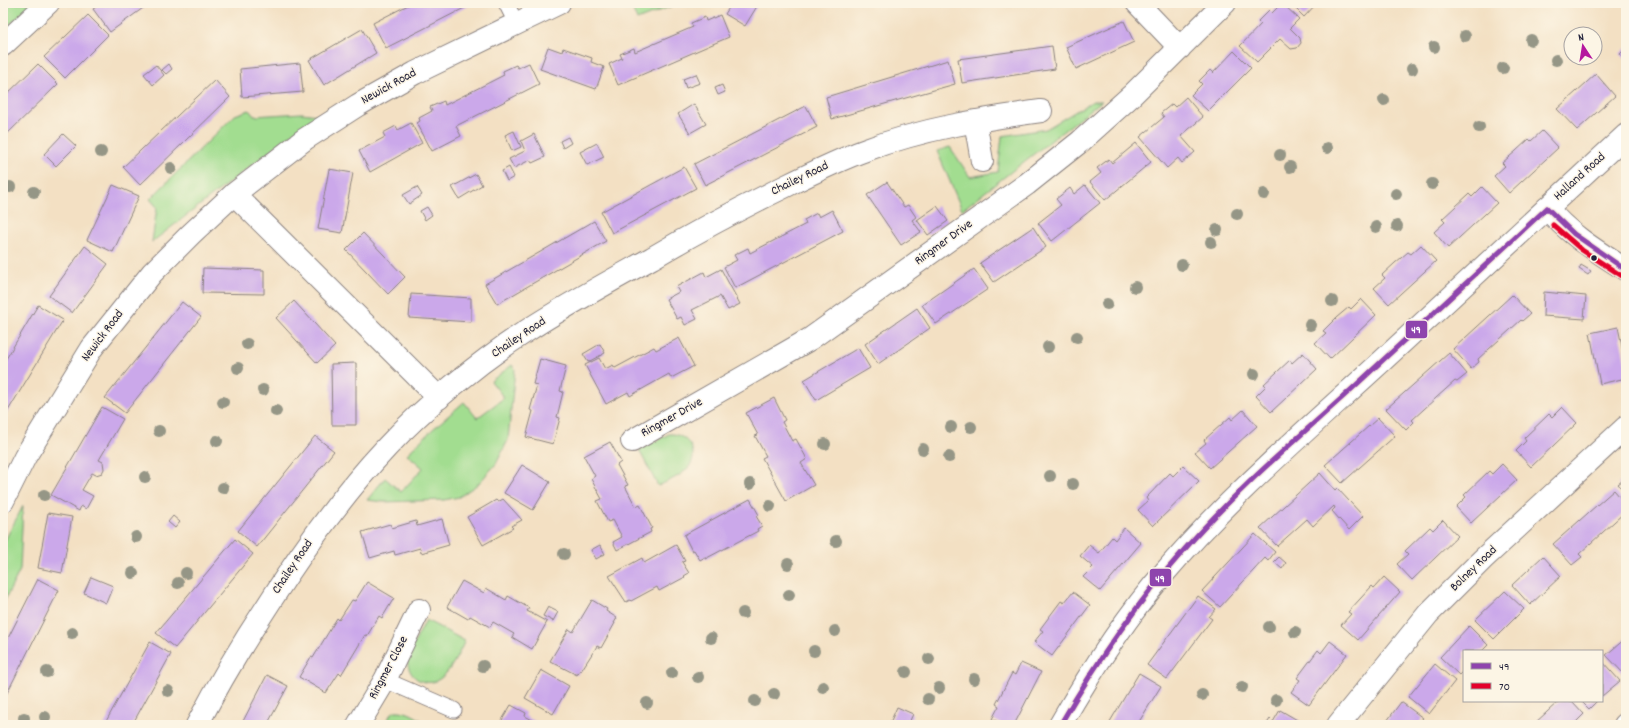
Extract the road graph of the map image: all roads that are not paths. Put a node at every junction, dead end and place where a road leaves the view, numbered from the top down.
1 (48, 3) edge
2 (506, 3) edge
3 (559, 3) edge
4 (1137, 3) edge
5 (1225, 3) edge
6 (516, 23) junction
7 (3, 45) edge
8 (1180, 48) junction
9 (1041, 111) dead end
10 (975, 121) junction
11 (1626, 135) edge
12 (982, 161) dead end
13 (234, 194) junction
14 (1547, 208) junction
15 (1626, 270) edge
16 (439, 398) junction
17 (1626, 427) edge
18 (632, 440) dead end
19 (3, 501) edge
20 (419, 610) dead end
21 (385, 680) junction
22 (454, 710) dead end
23 (197, 725) edge
24 (358, 725) edge
25 (1060, 725) edge
26 (1338, 725) edge

1 - 7 street
2 - 6 lane
3 - 6 street, Newick Road
4 - 8 street
5 - 8 street, Ringmer Drive
6 - 13 street, Newick Road
8 - 18 street, Ringmer Drive
9 - 10 street, Chailey Road
10 - 12 street
10 - 16 street, Chailey Road
11 - 14 street, Halland Road
13 - 16 street
13 - 19 street, Newick Road
14 - 15 street
14 - 25 street, Halland Road
16 - 23 street, Chailey Road
17 - 26 street, Bolney Road
20 - 21 street, Ringmer Close
21 - 22 lane
21 - 24 street, Ringmer Close

